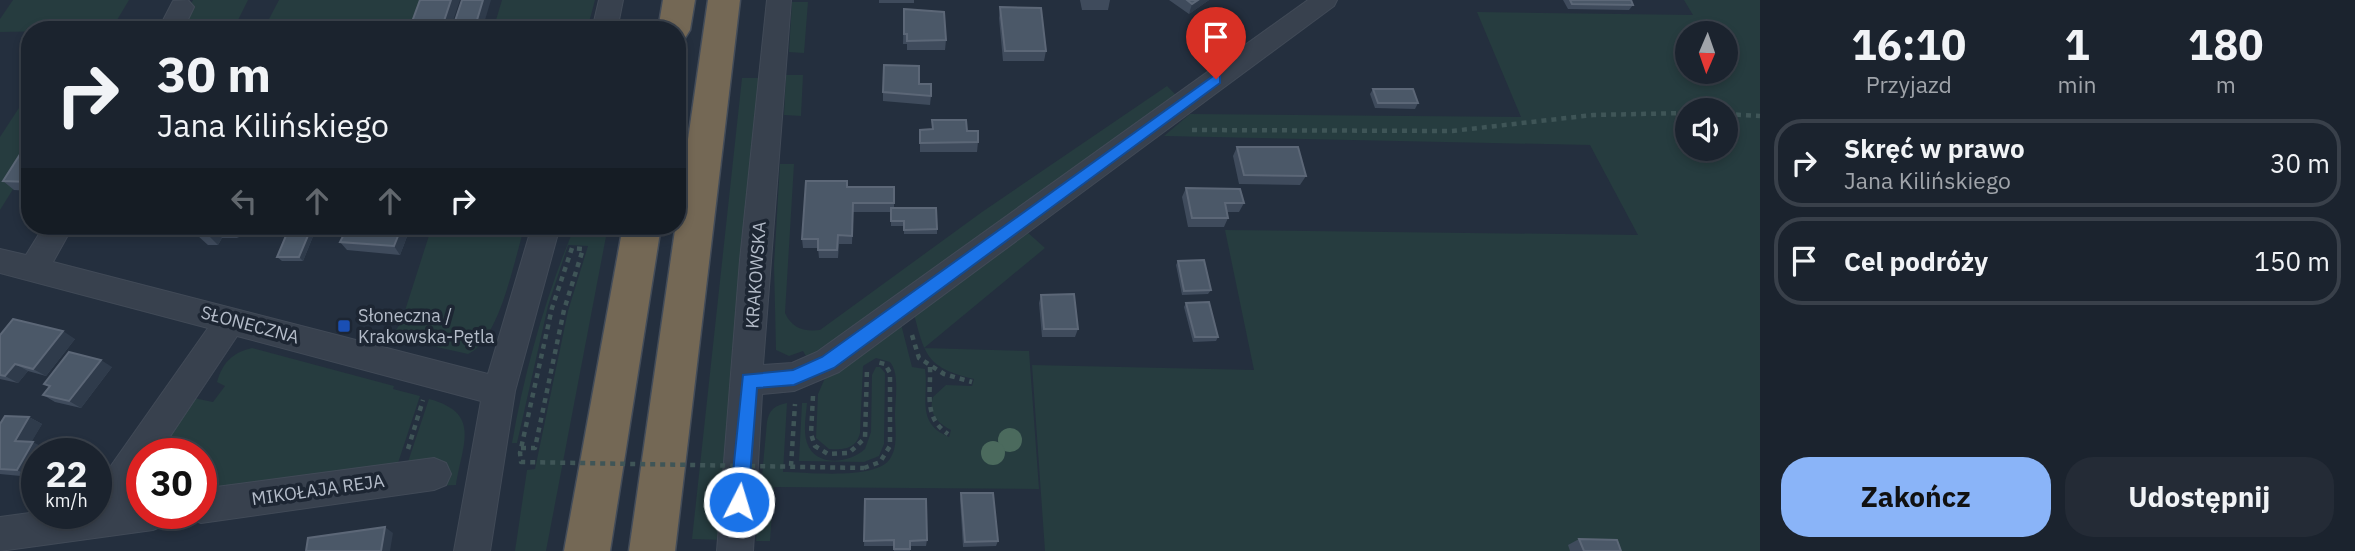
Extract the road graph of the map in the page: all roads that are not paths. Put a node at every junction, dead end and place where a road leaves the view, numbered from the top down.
1 (611, 0) edge
2 (679, 0) edge
3 (724, 0) edge
4 (779, 0) edge
5 (1325, 0) edge
6 (182, 7) dead end
7 (175, 21) edge
8 (606, 21) edge
9 (676, 21) edge
10 (54, 235) edge
11 (543, 235) edge
12 (640, 235) edge
13 (0, 261) edge
14 (34, 270) junction
15 (231, 320) junction
16 (749, 380) junction
17 (499, 391) junction
18 (434, 474) dead end
19 (112, 493) edge
20 (217, 504) edge
21 (36, 529) edge
22 (0, 534) edge
23 (472, 551) edge
24 (587, 551) edge
25 (652, 551) edge
26 (735, 551) edge

1 - 8 street
2 - 9 highway
3 - 25 highway
4 - 16 street, KRAKOWSKA
5 - 16 street
6 - 7 street
10 - 14 street
11 - 17 street
12 - 24 highway
13 - 14 street, SŁONECZNA
14 - 15 street, SŁONECZNA
15 - 17 street, SŁONECZNA
15 - 19 street
16 - 26 street, KRAKOWSKA
17 - 23 street
18 - 20 street, MIKOŁAJA REJA
21 - 22 street

